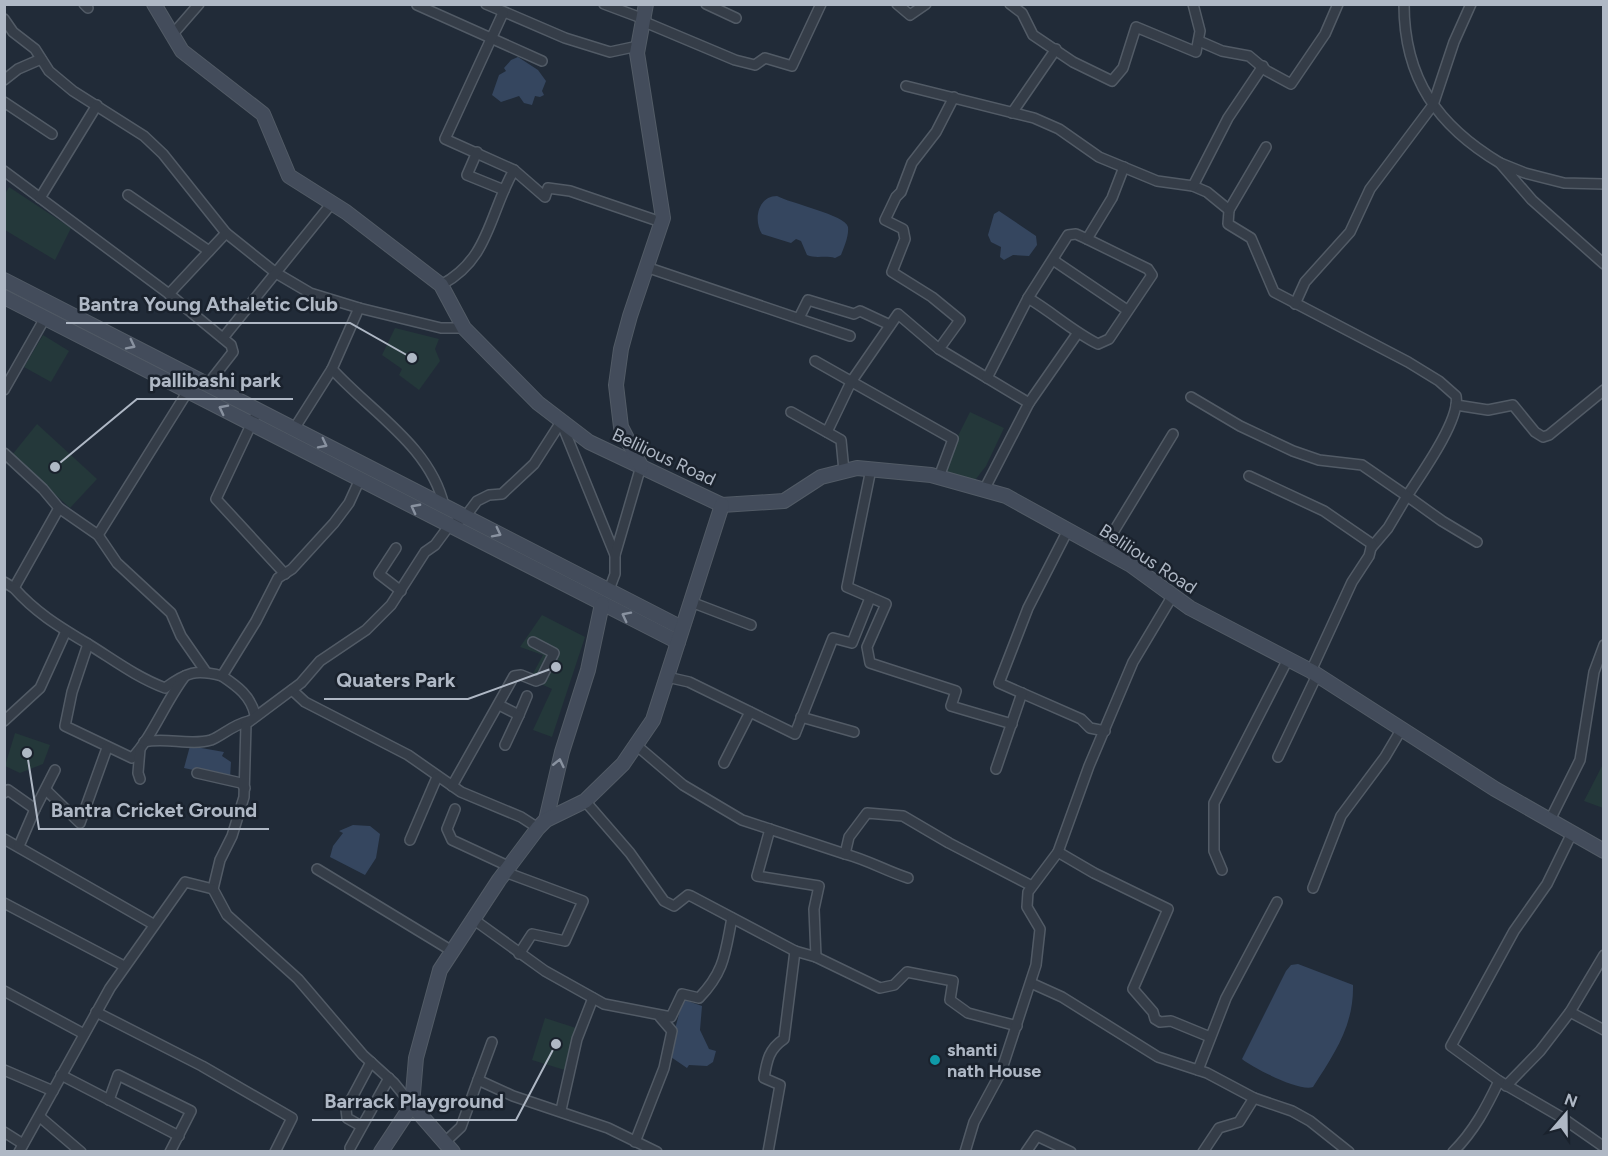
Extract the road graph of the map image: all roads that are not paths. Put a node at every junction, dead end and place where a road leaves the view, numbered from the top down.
1 (154, 4) edge
2 (199, 4) edge
3 (486, 4) edge
4 (604, 4) edge
5 (706, 4) edge
6 (809, 4) edge
7 (897, 4) edge
8 (926, 4) edge
9 (1193, 4) edge
10 (1338, 4) edge
11 (1404, 4) edge
12 (1472, 4) edge
13 (417, 5) edge
14 (1017, 6) edge
15 (820, 7) edge
16 (503, 13) junction
17 (645, 13) edge
18 (736, 18) dead end
19 (4, 19) edge
20 (172, 35) junction
21 (491, 37) junction
22 (1199, 41) junction
23 (638, 46) junction
24 (1056, 49) junction
25 (41, 59) junction
26 (542, 61) dead end
27 (1263, 66) junction
28 (4, 80) edge
29 (906, 86) dead end
30 (954, 98) junction
31 (4, 102) edge
32 (97, 105) junction
33 (1432, 105) junction
34 (1012, 113) junction
35 (52, 134) dead end
36 (1266, 147) dead end
37 (477, 152) junction
38 (1500, 163) junction
39 (1124, 167) junction
40 (514, 170) junction
41 (4, 171) edge
42 (1604, 184) edge
43 (1193, 186) junction
44 (504, 190) junction
45 (128, 195) dead end
46 (40, 198) junction
47 (332, 203) junction
48 (1228, 210) junction
49 (661, 222) junction
50 (226, 233) junction
51 (1087, 239) junction
52 (209, 251) junction
53 (1053, 260) junction
54 (1604, 264) edge
55 (646, 267) junction
56 (276, 273) junction
57 (4, 280) edge
58 (441, 285) junction
59 (169, 294) junction
60 (4, 297) edge
61 (1028, 298) junction
62 (1295, 304) junction
63 (359, 308) junction
64 (1126, 310) junction
65 (45, 318) junction
66 (799, 318) junction
67 (891, 325) junction
68 (95, 326) junction
69 (464, 328) junction
70 (1077, 334) junction
71 (850, 336) dead end
72 (223, 338) junction
73 (88, 340) junction
74 (939, 349) junction
75 (814, 362) dead end
76 (332, 369) junction
77 (987, 378) junction
78 (851, 381) junction
79 (207, 384) junction
80 (4, 390) edge
81 (1604, 390) edge
82 (188, 392) junction
83 (1191, 397) dead end
84 (1029, 403) junction
85 (1456, 405) junction
86 (258, 411) junction
87 (791, 412) dead end
88 (561, 422) junction
89 (252, 424) junction
90 (294, 429) junction
91 (827, 432) junction
92 (1173, 434) dead end
93 (4, 453) edge
94 (641, 466) junction
95 (870, 470) junction
96 (844, 471) junction
97 (1249, 476) dead end
98 (939, 477) junction
99 (360, 479) junction
100 (984, 490) junction
101 (1407, 496) junction
102 (722, 505) junction
103 (444, 506) junction
104 (59, 508) junction
105 (465, 517) junction
106 (449, 526) junction
107 (1068, 530) junction
108 (98, 535) junction
109 (1477, 542) dead end
110 (396, 548) dead end
111 (1371, 548) junction
112 (1102, 549) junction
113 (615, 555) junction
114 (285, 574) junction
115 (4, 582) edge
116 (14, 588) junction
117 (609, 590) junction
118 (401, 591) junction
119 (1173, 595) junction
120 (870, 598) junction
121 (691, 602) junction
122 (602, 604) junction
123 (751, 625) dead end
124 (682, 628) junction
125 (66, 631) junction
126 (533, 642) dead end
127 (678, 642) junction
128 (88, 644) junction
129 (1604, 645) edge
130 (1288, 659) junction
131 (206, 672) junction
132 (1314, 673) junction
133 (185, 676) junction
134 (222, 676) junction
135 (667, 677) junction
136 (292, 690) junction
137 (1022, 693) junction
138 (527, 696) dead end
139 (499, 705) junction
140 (750, 712) junction
141 (519, 715) junction
142 (801, 717) junction
143 (252, 718) junction
144 (4, 721) edge
145 (1012, 724) junction
146 (1401, 730) junction
147 (1105, 731) junction
148 (854, 732) dead end
149 (505, 745) dead end
150 (636, 745) junction
151 (142, 746) junction
152 (107, 748) junction
153 (1278, 757) dead end
154 (724, 763) dead end
155 (996, 769) dead end
156 (55, 770) dead end
157 (197, 773) dead end
158 (437, 777) junction
159 (140, 779) dead end
160 (452, 786) junction
161 (245, 788) junction
162 (46, 790) junction
163 (4, 793) edge
164 (585, 801) junction
165 (455, 809) dead end
166 (35, 810) junction
167 (1550, 820) junction
168 (542, 824) junction
169 (770, 829) junction
170 (1572, 833) junction
171 (5, 840) edge
172 (410, 840) dead end
173 (19, 846) junction
174 (1604, 851) edge
175 (1058, 852) junction
176 (845, 854) junction
177 (316, 869) dead end
178 (506, 869) junction
179 (1222, 870) dead end
180 (908, 878) dead end
181 (1032, 885) junction
182 (1313, 888) dead end
183 (213, 889) junction
184 (1277, 902) dead end
185 (6, 907) edge
186 (732, 918) junction
187 (473, 919) junction
188 (153, 924) junction
189 (452, 951) junction
190 (795, 951) junction
191 (519, 954) junction
192 (1604, 955) edge
193 (816, 957) junction
194 (124, 966) junction
195 (1031, 983) junction
196 (4, 991) edge
197 (593, 998) junction
198 (96, 1012) junction
199 (1570, 1012) junction
200 (660, 1017) junction
201 (1017, 1026) junction
202 (1604, 1030) edge
203 (84, 1034) junction
204 (1210, 1037) junction
205 (492, 1042) dead end
206 (371, 1062) junction
207 (4, 1070) edge
208 (1198, 1071) junction
209 (61, 1076) junction
210 (389, 1078) junction
211 (478, 1080) junction
212 (1503, 1084) junction
213 (53, 1091) junction
214 (1254, 1098) junction
215 (109, 1100) junction
216 (412, 1106) junction
217 (561, 1110) junction
218 (40, 1117) junction
219 (362, 1126) junction
220 (4, 1132) edge
221 (179, 1136) junction
222 (635, 1142) junction
223 (449, 1147) edge
224 (1604, 1147) edge
225 (21, 1148) edge
226 (350, 1148) dead end
227 (81, 1152) edge
228 (170, 1152) edge
229 (275, 1152) edge
230 (381, 1152) edge
231 (657, 1152) edge
232 (768, 1152) edge
233 (965, 1152) edge
234 (1026, 1152) edge
235 (1071, 1152) edge
236 (1203, 1152) edge
237 (1348, 1152) edge
238 (1453, 1152) edge

1 - 20 main road, Belilious Road
2 - 20 street
3 - 16 street
4 - 17 street
5 - 18 street
6 - 15 street
7 - 8 street
9 - 22 street
10 - 27 street
11 - 33 street
12 - 33 street
13 - 21 street
14 - 24 street
15 - 17 street
16 - 21 street
16 - 23 street
17 - 23 main road
19 - 25 street
20 - 47 main road, Belilious Road
21 - 26 street
21 - 37 street
22 - 24 street
22 - 27 street
23 - 49 main road
24 - 34 street
25 - 28 street
25 - 32 street
27 - 43 street
29 - 30 street
30 - 34 street
30 - 74 street
31 - 35 street
32 - 46 street
32 - 50 street
33 - 38 street
33 - 62 street
34 - 39 street
36 - 48 street
37 - 40 street
37 - 44 street
38 - 42 street
38 - 54 street
39 - 43 street
39 - 51 street
40 - 44 street
40 - 49 street
41 - 46 street
43 - 48 street
44 - 58 street
45 - 52 street
46 - 59 street
47 - 56 street
47 - 58 main road, Belilious Road
48 - 62 street
49 - 55 main road
50 - 52 street
50 - 56 street
51 - 53 street
51 - 64 street
52 - 59 street
53 - 61 street
53 - 64 street
55 - 66 street
55 - 94 main road
56 - 63 street
56 - 72 street
57 - 68 main road
58 - 69 main road, Belilious Road
59 - 72 street
60 - 65 main road
61 - 70 street
61 - 77 street
62 - 85 street
63 - 69 street
63 - 76 street
64 - 70 street
65 - 73 main road
65 - 80 street
66 - 67 street
66 - 71 street
67 - 74 street
67 - 78 street
68 - 73 main road
68 -> 79 main road
69 - 88 main road, Belilious Road
70 - 84 street
72 - 79 street
73 - 82 main road
74 - 77 street
75 - 78 street
76 - 90 street
76 - 103 street
77 - 84 street
78 - 91 street
78 - 98 street
79 - 86 main road
81 - 85 street
89 -> 82 main road
82 - 108 street
83 - 101 street
84 - 100 street
85 - 101 street
86 - 89 street
86 - 90 main road
87 - 91 street
88 - 94 main road, Belilious Road
88 - 105 street
88 - 113 street
89 - 99 main road
89 - 114 street
90 -> 103 main road
91 - 96 street
92 - 112 street
93 - 104 street
94 - 102 main road, Belilious Road
94 - 113 street
95 - 96 main road, Belilious Road
95 - 98 main road, Belilious Road
95 - 120 street
96 - 102 main road, Belilious Road
97 - 111 street
98 - 100 main road, Belilious Road
106 -> 99 main road
99 - 114 street
100 - 107 main road, Belilious Road
101 - 109 street
101 - 111 street
102 - 121 main road
103 - 105 main road
104 - 108 street
104 - 116 street
105 - 106 street
105 -> 117 main road
106 - 118 street
106 - 122 main road
107 - 112 main road, Belilious Road
107 - 137 street
108 - 131 street
110 - 118 street
111 - 132 street
112 - 119 main road, Belilious Road
113 - 117 street
114 - 134 street
115 - 116 street
116 - 125 street
117 - 124 main road
118 - 136 street
119 - 130 main road, Belilious Road
119 - 147 street
120 - 142 street
120 - 145 street
121 - 123 street
121 - 124 main road
127 -> 122 main road
168 -> 122 main road
124 - 127 main road
125 - 128 street
125 - 144 street
126 - 139 street
127 - 135 main road
128 - 133 street
128 - 152 street
129 - 167 street
130 - 132 main road, Belilious Road
130 - 179 street
131 - 133 street
131 - 134 street
132 - 146 main road, Belilious Road
132 - 153 street
133 - 151 street
134 - 143 street
135 - 140 street
135 - 150 main road
136 - 143 street
136 - 158 street
137 - 145 street
137 - 147 street
138 - 141 street
139 - 141 street
139 - 160 street
140 - 142 street
140 - 154 street
141 - 149 street
142 - 148 street
143 - 151 street
143 - 161 street
145 - 155 street
146 - 167 main road, Belilious Road
146 - 182 street
147 - 175 street
150 - 164 main road
150 - 169 street
151 - 152 street
151 - 159 street
152 - 162 street
156 - 162 street
157 - 161 street
158 - 160 street
158 - 172 street
160 - 168 street
161 - 183 street
162 - 166 street
163 - 166 street
164 - 168 main road
164 - 186 street
165 - 178 street
166 - 173 street
167 - 170 main road, Belilious Road
168 - 178 main road
169 - 176 street
169 - 193 street
170 - 174 main road, Belilious Road
170 - 212 street
171 - 173 street
173 - 188 street
175 - 181 street
175 - 204 street
176 - 180 street
176 - 181 street
177 - 189 street
178 - 187 main road
178 - 191 street
181 - 195 street
183 - 188 street
183 - 206 street
184 - 204 street
185 - 194 street
186 - 190 street
186 - 200 street
187 - 189 main road
187 - 191 street
188 - 194 street
189 - 216 main road
190 - 193 street
190 - 232 street
191 - 197 street
192 - 199 street
193 - 201 street
194 - 198 street
195 - 201 street
195 - 208 street
196 - 203 street
197 - 200 street
197 - 217 street
198 - 203 street
198 - 229 street
199 - 202 street
199 - 212 street
200 - 222 street
201 - 233 street
203 - 209 street
204 - 208 street
205 - 211 street
206 - 210 street
206 - 219 street
207 - 213 street
208 - 214 street
209 - 213 street
209 - 215 street
210 - 216 street
210 - 219 street
211 - 217 street
211 - 223 street
212 - 224 street
212 - 238 street
213 - 218 street
214 - 236 street
214 - 237 street
215 - 221 street
215 - 221 street
216 - 223 main road
216 - 230 main road
217 - 222 street
218 - 225 street
218 - 227 street
219 - 226 street
220 - 225 street
221 - 228 street
222 - 231 street
234 - 235 street

